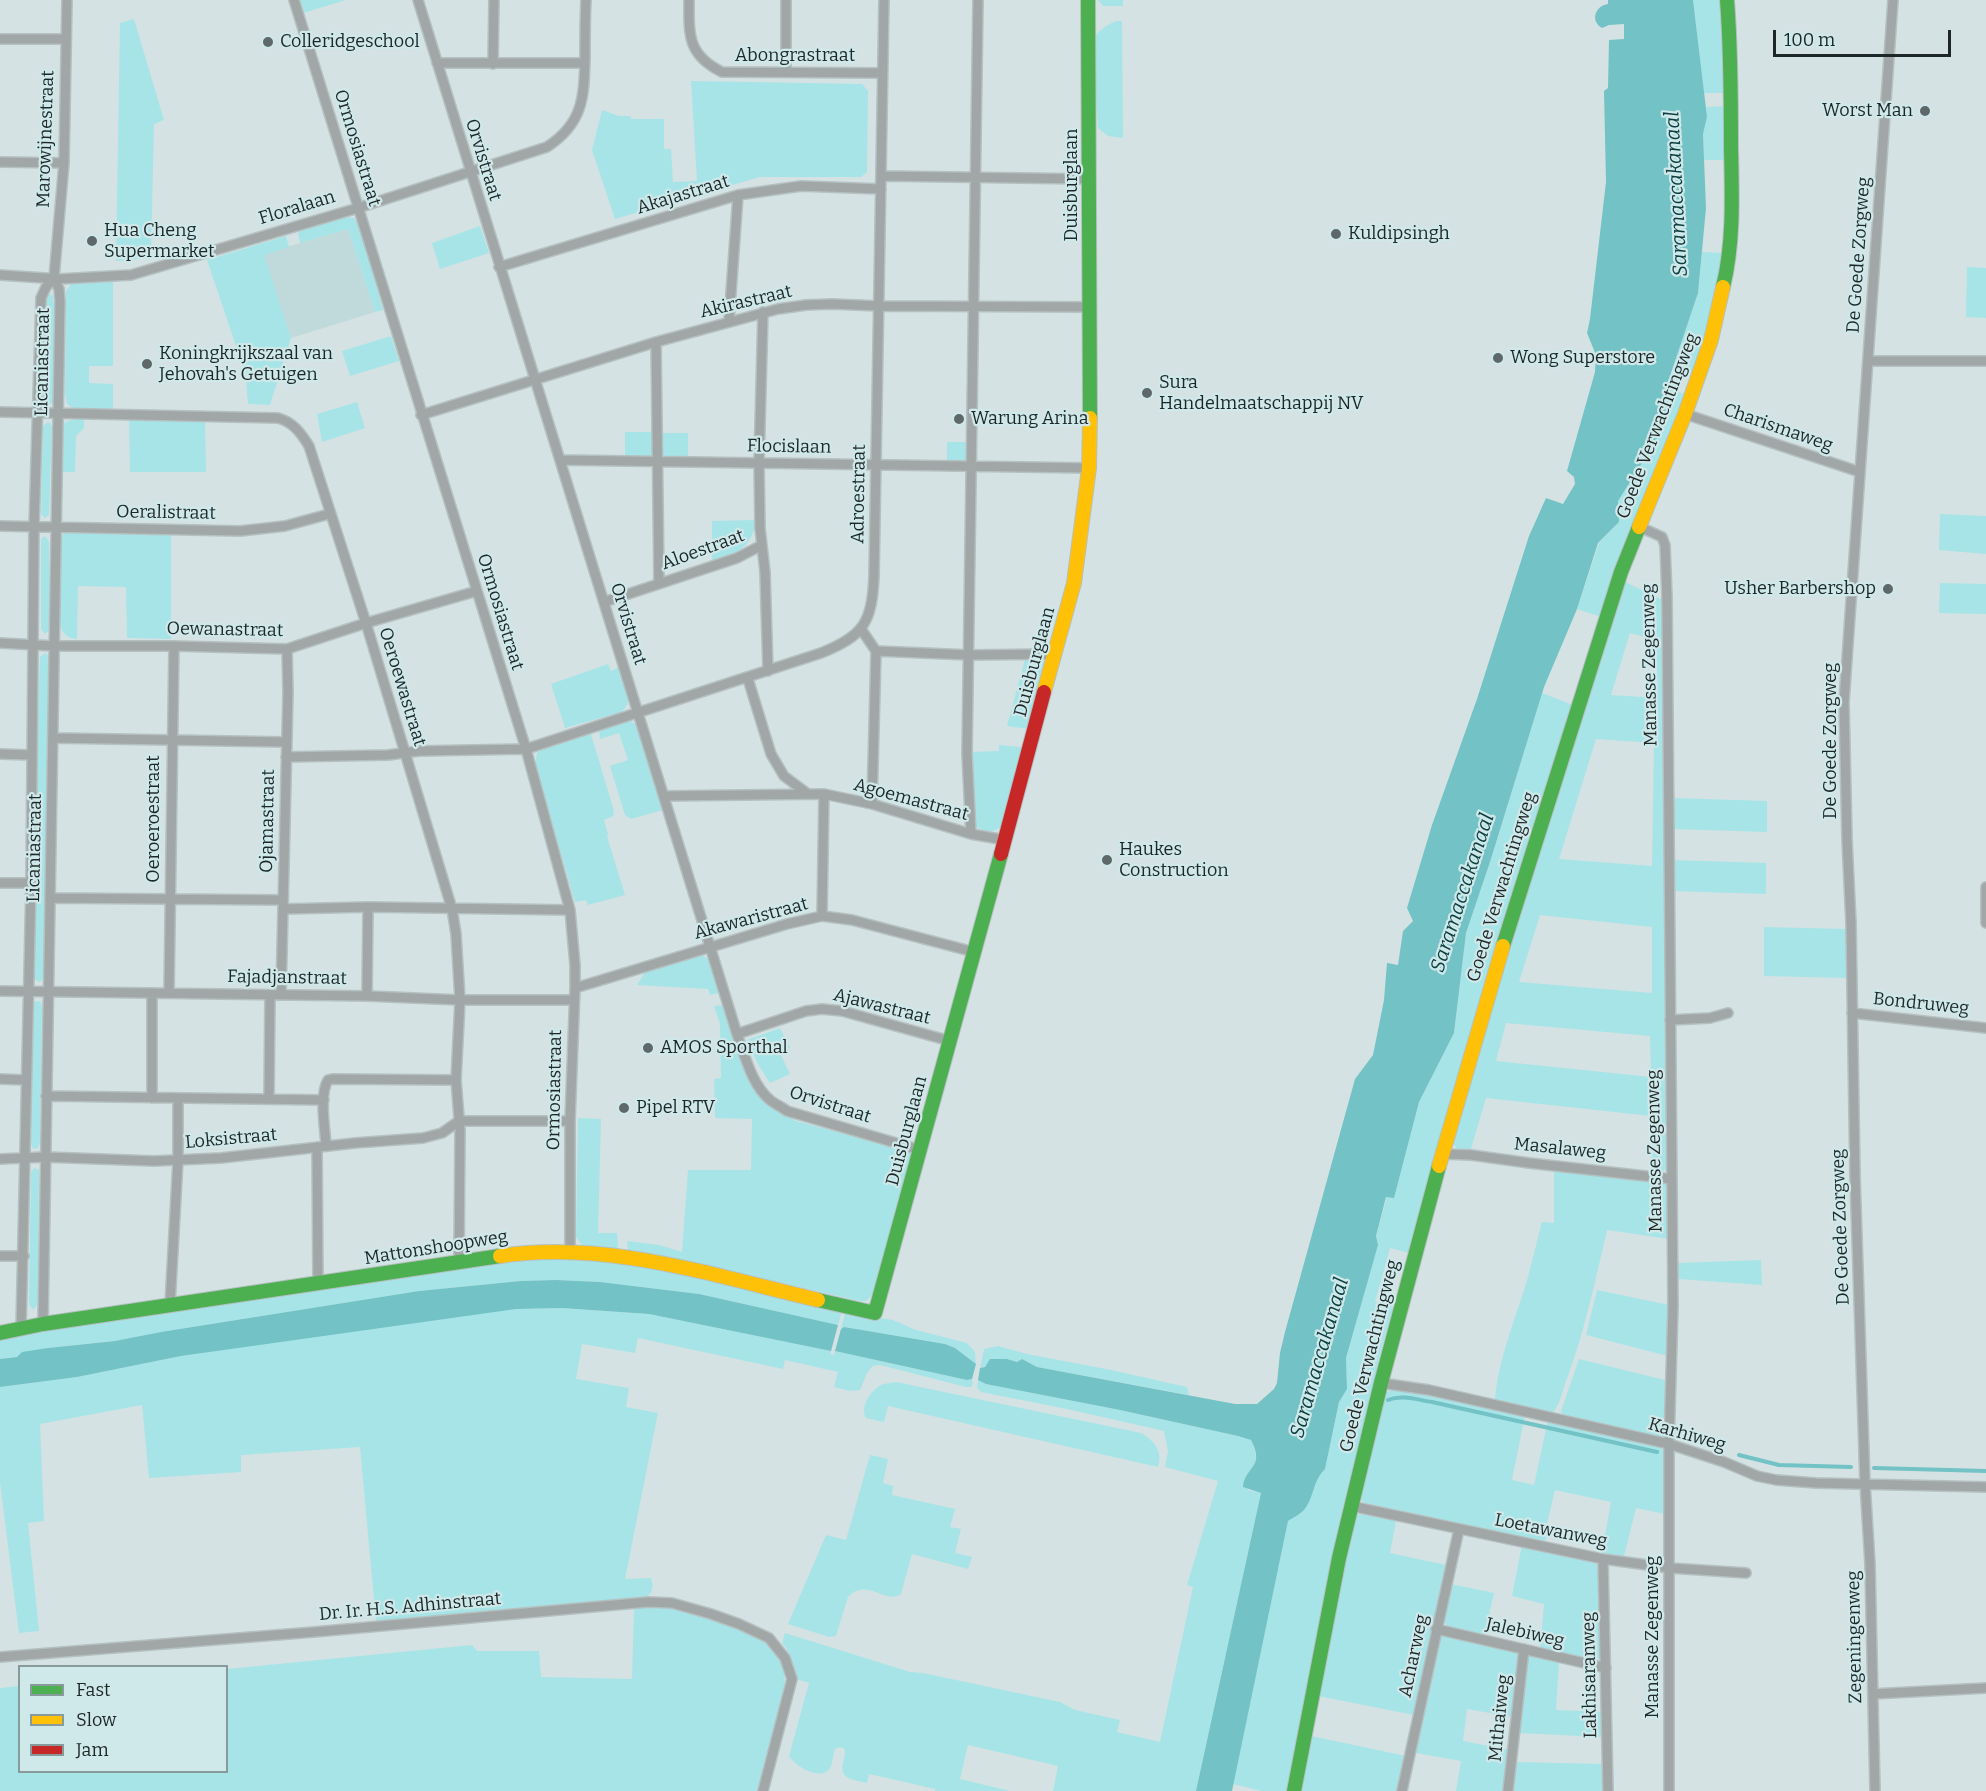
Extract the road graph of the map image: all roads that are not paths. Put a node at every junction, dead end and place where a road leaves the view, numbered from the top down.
1 (67, 0) edge
2 (294, 0) edge
3 (418, 0) edge
4 (494, 0) edge
5 (586, 0) edge
6 (689, 0) edge
7 (786, 0) edge
8 (884, 0) edge
9 (978, 0) edge
10 (1088, 0) edge
11 (1727, 0) edge
12 (1893, 0) edge
13 (0, 39) edge
14 (66, 39) junction
15 (437, 63) junction
16 (584, 63) junction
17 (493, 64) junction
18 (786, 72) junction
19 (882, 73) junction
20 (0, 162) edge
21 (64, 163) junction
22 (470, 173) junction
23 (881, 176) junction
24 (975, 178) junction
25 (1089, 179) junction
26 (881, 189) junction
27 (738, 195) junction
28 (358, 208) junction
29 (500, 267) junction
30 (0, 275) edge
31 (54, 278) junction
32 (974, 305) junction
33 (879, 306) junction
34 (1091, 307) junction
35 (763, 312) junction
36 (729, 321) junction
37 (656, 342) junction
38 (1869, 361) junction
39 (1986, 362) edge
40 (534, 380) junction
41 (0, 412) edge
42 (38, 413) junction
43 (58, 413) junction
44 (1685, 414) junction
45 (421, 415) junction
46 (560, 460) junction
47 (657, 462) junction
48 (759, 463) junction
49 (876, 464) junction
50 (972, 466) junction
51 (1089, 468) junction
52 (1860, 472) junction
53 (329, 514) junction
54 (0, 526) edge
55 (34, 527) junction
56 (56, 527) junction
57 (1640, 527) junction
58 (762, 545) junction
59 (659, 584) junction
60 (477, 591) junction
61 (604, 602) junction
62 (366, 623) junction
63 (861, 629) junction
64 (0, 643) edge
65 (34, 643) junction
66 (54, 646) junction
67 (174, 646) junction
68 (287, 649) junction
69 (876, 651) junction
70 (1055, 654) junction
71 (970, 655) junction
72 (768, 671) junction
73 (748, 678) junction
74 (638, 712) junction
75 (54, 738) junction
76 (171, 740) junction
77 (286, 742) junction
78 (526, 749) junction
79 (405, 753) junction
80 (0, 754) edge
81 (31, 755) junction
82 (286, 757) junction
83 (808, 794) junction
84 (824, 794) junction
85 (664, 796) junction
86 (872, 804) junction
87 (971, 834) junction
88 (1005, 840) junction
89 (0, 883) edge
90 (31, 883) junction
91 (1986, 887) edge
92 (51, 898) junction
93 (170, 899) junction
94 (283, 904) junction
95 (368, 907) junction
96 (452, 909) junction
97 (570, 910) junction
98 (822, 916) junction
99 (1986, 923) edge
100 (711, 947) junction
101 (974, 952) junction
102 (575, 988) junction
103 (0, 991) edge
104 (28, 991) junction
105 (49, 991) junction
106 (152, 993) junction
107 (169, 993) junction
108 (270, 995) junction
109 (281, 995) junction
110 (367, 996) junction
111 (460, 1000) junction
112 (574, 1000) junction
113 (1728, 1013) dead end
114 (1852, 1013) junction
115 (1670, 1020) junction
116 (1986, 1028) edge
117 (737, 1034) junction
118 (950, 1041) junction
119 (0, 1079) edge
120 (26, 1080) junction
121 (456, 1080) junction
122 (46, 1096) junction
123 (152, 1098) junction
124 (178, 1098) junction
125 (269, 1099) junction
126 (324, 1100) junction
127 (459, 1120) junction
128 (570, 1121) junction
129 (322, 1146) junction
130 (920, 1150) junction
131 (1443, 1154) junction
132 (25, 1157) junction
133 (45, 1157) junction
134 (0, 1159) edge
135 (178, 1160) junction
136 (1672, 1179) junction
137 (570, 1251) junction
138 (0, 1256) edge
139 (24, 1256) junction
140 (459, 1262) junction
141 (318, 1284) junction
142 (170, 1305) junction
143 (874, 1313) joint
144 (43, 1324) junction
145 (21, 1330) junction
146 (0, 1333) edge
147 (1381, 1383) junction
148 (1669, 1444) junction
149 (1865, 1483) junction
150 (1986, 1487) edge
151 (1351, 1506) junction
152 (1458, 1529) junction
153 (1603, 1559) junction
154 (1670, 1568) junction
155 (1746, 1573) dead end
156 (1436, 1629) junction
157 (1524, 1649) junction
158 (0, 1657) edge
159 (1606, 1668) junction
160 (1986, 1688) edge
161 (1874, 1694) junction
162 (763, 1791) edge
163 (1294, 1791) edge
164 (1402, 1791) edge
165 (1508, 1791) edge
166 (1608, 1791) edge
167 (1669, 1791) edge
168 (1875, 1791) edge

1 - 14 street, Marowijnestraat
2 - 28 street, Ormosiastraat
3 - 15 street, Orvistraat
4 - 17 street
5 - 16 street, Floralaan
6 - 18 street, Abongrastraat
7 - 18 street
8 - 19 street, Adroestraat
9 - 24 street
10 - 25 street, Duisburglaan
11 - 44 street, Goede Verwachtingweg
12 - 38 street, De Goede Zorgweg
13 - 14 street
14 - 21 street, Marowijnestraat
15 - 17 street
15 - 22 street, Orvistraat
16 - 17 street
16 - 22 street, Floralaan
18 - 19 street, Abongrastraat
19 - 23 street, Adroestraat
20 - 21 street
21 - 31 street, Marowijnestraat
22 - 28 street, Floralaan
22 - 29 street, Orvistraat
23 - 24 street
23 - 26 street, Adroestraat
24 - 25 street
24 - 32 street
25 - 34 street, Duisburglaan
26 - 27 street, Akajastraat
26 - 33 street, Adroestraat
27 - 29 street, Akajastraat
27 - 36 street
28 - 31 street, Floralaan
28 - 45 street, Ormosiastraat
29 - 40 street, Orvistraat
30 - 31 street, Floralaan
31 - 42 street, Licaniastraat
31 - 43 street, Licaniastraat
32 - 33 street, Akirastraat
32 - 34 street, Akirastraat
32 - 50 street
33 - 35 street, Akirastraat
33 - 49 street, Adroestraat
34 - 51 street, Duisburglaan
35 - 36 street, Akirastraat
35 - 48 street, Aloestraat
36 - 37 street, Akirastraat
37 - 40 street, Akirastraat
37 - 47 street
38 - 39 street
38 - 52 street, De Goede Zorgweg
40 - 45 street, Akirastraat
40 - 46 street, Orvistraat
41 - 42 street, Oeroewastraat
42 - 43 street, Oeroewastraat
42 - 55 street, Licaniastraat
43 - 53 street, Oeroewastraat
43 - 56 street, Licaniastraat
44 - 52 street, Charismaweg
44 - 57 street, Goede Verwachtingweg
45 - 60 street, Ormosiastraat
46 - 47 street, Flocislaan
46 - 61 street, Orvistraat
47 - 48 street, Flocislaan
47 - 59 street
48 - 49 street, Flocislaan
48 - 58 street, Aloestraat
49 - 50 street, Flocislaan
49 - 63 street, Adroestraat
50 - 51 street, Flocislaan
50 - 71 street
51 - 70 street, Duisburglaan
52 - 114 street, De Goede Zorgweg
53 - 56 street, Oeralistraat
53 - 62 street, Oeroewastraat
54 - 55 street, Oeralistraat
55 - 56 street, Oeralistraat
55 - 65 street, Licaniastraat
56 - 66 street, Licaniastraat
57 - 115 street, Manasse Zegenweg
57 - 131 street, Goede Verwachtingweg
58 - 59 street, Aloestraat
58 - 72 street
59 - 61 street, Aloestraat
60 - 62 street, Oewanastraat
60 - 78 street, Ormosiastraat
61 - 74 street, Orvistraat
62 - 68 street, Oewanastraat
62 - 79 street, Oeroewastraat
63 - 69 street
63 - 72 street
64 - 65 street, Oewanastraat
65 - 66 street, Oewanastraat
65 - 81 street, Licaniastraat
66 - 67 street, Oewanastraat
66 - 75 street, Licaniastraat
67 - 68 street, Oewanastraat
67 - 76 street, Oeroeroestraat
68 - 77 street, Ojamastraat
69 - 71 street
69 - 86 street
70 - 71 street
70 - 88 street, Duisburglaan
71 - 87 street
72 - 73 street
73 - 74 street
73 - 83 street
74 - 78 street
74 - 85 street, Orvistraat
75 - 76 street
75 - 92 street, Licaniastraat
76 - 77 street
76 - 93 street, Oeroeroestraat
77 - 82 street, Ojamastraat
78 - 79 street
78 - 97 street, Ormosiastraat
79 - 82 street
79 - 96 street, Oeroewastraat
80 - 81 street
81 - 90 street, Licaniastraat
82 - 94 street, Ojamastraat
83 - 84 street, Agoemastraat
83 - 85 street, Agoemastraat
84 - 86 street, Agoemastraat
84 - 98 street
85 - 100 street, Orvistraat
86 - 87 street, Agoemastraat
87 - 88 street, Agoemastraat
88 - 101 street, Duisburglaan
89 - 90 street
90 - 104 street, Licaniastraat
91 - 99 street
92 - 93 street
92 - 105 street, Licaniastraat
93 - 94 street
93 - 107 street, Oeroeroestraat
94 - 95 street
94 - 109 street, Ojamastraat
95 - 96 street
95 - 110 street
96 - 97 street
96 - 111 street, Oeroewastraat
97 - 102 street, Ormosiastraat
98 - 100 street, Akawaristraat
98 - 101 street, Akawaristraat
100 - 102 street, Akawaristraat
100 - 117 street, Orvistraat
101 - 118 street, Duisburglaan
102 - 112 street, Ormosiastraat
103 - 104 street, Fajadjanstraat
104 - 105 street, Fajadjanstraat
104 - 120 street, Licaniastraat
105 - 106 street, Fajadjanstraat
105 - 122 street, Licaniastraat
106 - 107 street, Fajadjanstraat
106 - 123 street
107 - 108 street, Fajadjanstraat
108 - 109 street, Fajadjanstraat
108 - 125 street
109 - 110 street, Fajadjanstraat
110 - 111 street, Fajadjanstraat
111 - 112 street, Fajadjanstraat
111 - 121 street, Oeroewastraat
112 - 128 street, Ormosiastraat
113 - 115 street
114 - 116 street, Bondruweg
114 - 149 street, De Goede Zorgweg
115 - 136 street, Manasse Zegenweg
117 - 118 street, Ajawastraat
117 - 130 street, Orvistraat
118 - 130 street, Duisburglaan
119 - 120 street
120 - 132 street, Licaniastraat
121 - 126 street
121 - 127 street, Oeroewastraat
122 - 123 street
122 - 133 street, Licaniastraat
123 - 124 street
124 - 125 street
124 - 135 street
125 - 126 street
126 - 129 street
127 - 128 street
127 - 129 street, Loksistraat
127 - 140 street, Oeroewastraat
128 - 137 street, Ormosiastraat
129 - 135 street, Loksistraat
129 - 141 street
130 - 143 street, Duisburglaan
131 - 136 street, Masalaweg
131 - 147 street, Goede Verwachtingweg
132 - 133 street, Loksistraat
132 - 134 street, Loksistraat
132 - 139 street, Licaniastraat
133 - 135 street, Loksistraat
133 - 144 street, Licaniastraat
135 - 142 street
136 - 148 street, Manasse Zegenweg
137 - 140 street, Mattonshoopweg
137 - 143 street, Mattonshoopweg
138 - 139 street
139 - 145 street, Licaniastraat
140 - 141 street, Mattonshoopweg
141 - 142 street, Mattonshoopweg
142 - 144 street, Mattonshoopweg
144 - 145 street, Mattonshoopweg
145 - 146 street, Mattonshoopweg
147 - 148 street, Karhiweg
147 - 151 street, Goede Verwachtingweg
148 - 149 street, Karhiweg
148 - 154 street, Manasse Zegenweg
149 - 150 street, Karhiweg
149 - 161 street, Zegeningenweg
151 - 152 street, Loetawanweg
151 - 163 street, Goede Verwachtingweg
152 - 153 street, Loetawanweg
152 - 156 street, Acharweg
153 - 154 street, Loetawanweg
153 - 159 street, Lakhisaranweg
154 - 155 street, Loetawanweg
154 - 167 street, Manasse Zegenweg
156 - 157 street, Jalebiweg
156 - 164 street, Acharweg
157 - 159 street, Jalebiweg
157 - 165 street, Mithaiweg
158 - 162 street, Dr. Ir. H.S. Adhinstraat
159 - 166 street, Lakhisaranweg
160 - 161 street
161 - 168 street, Zegeningenweg

